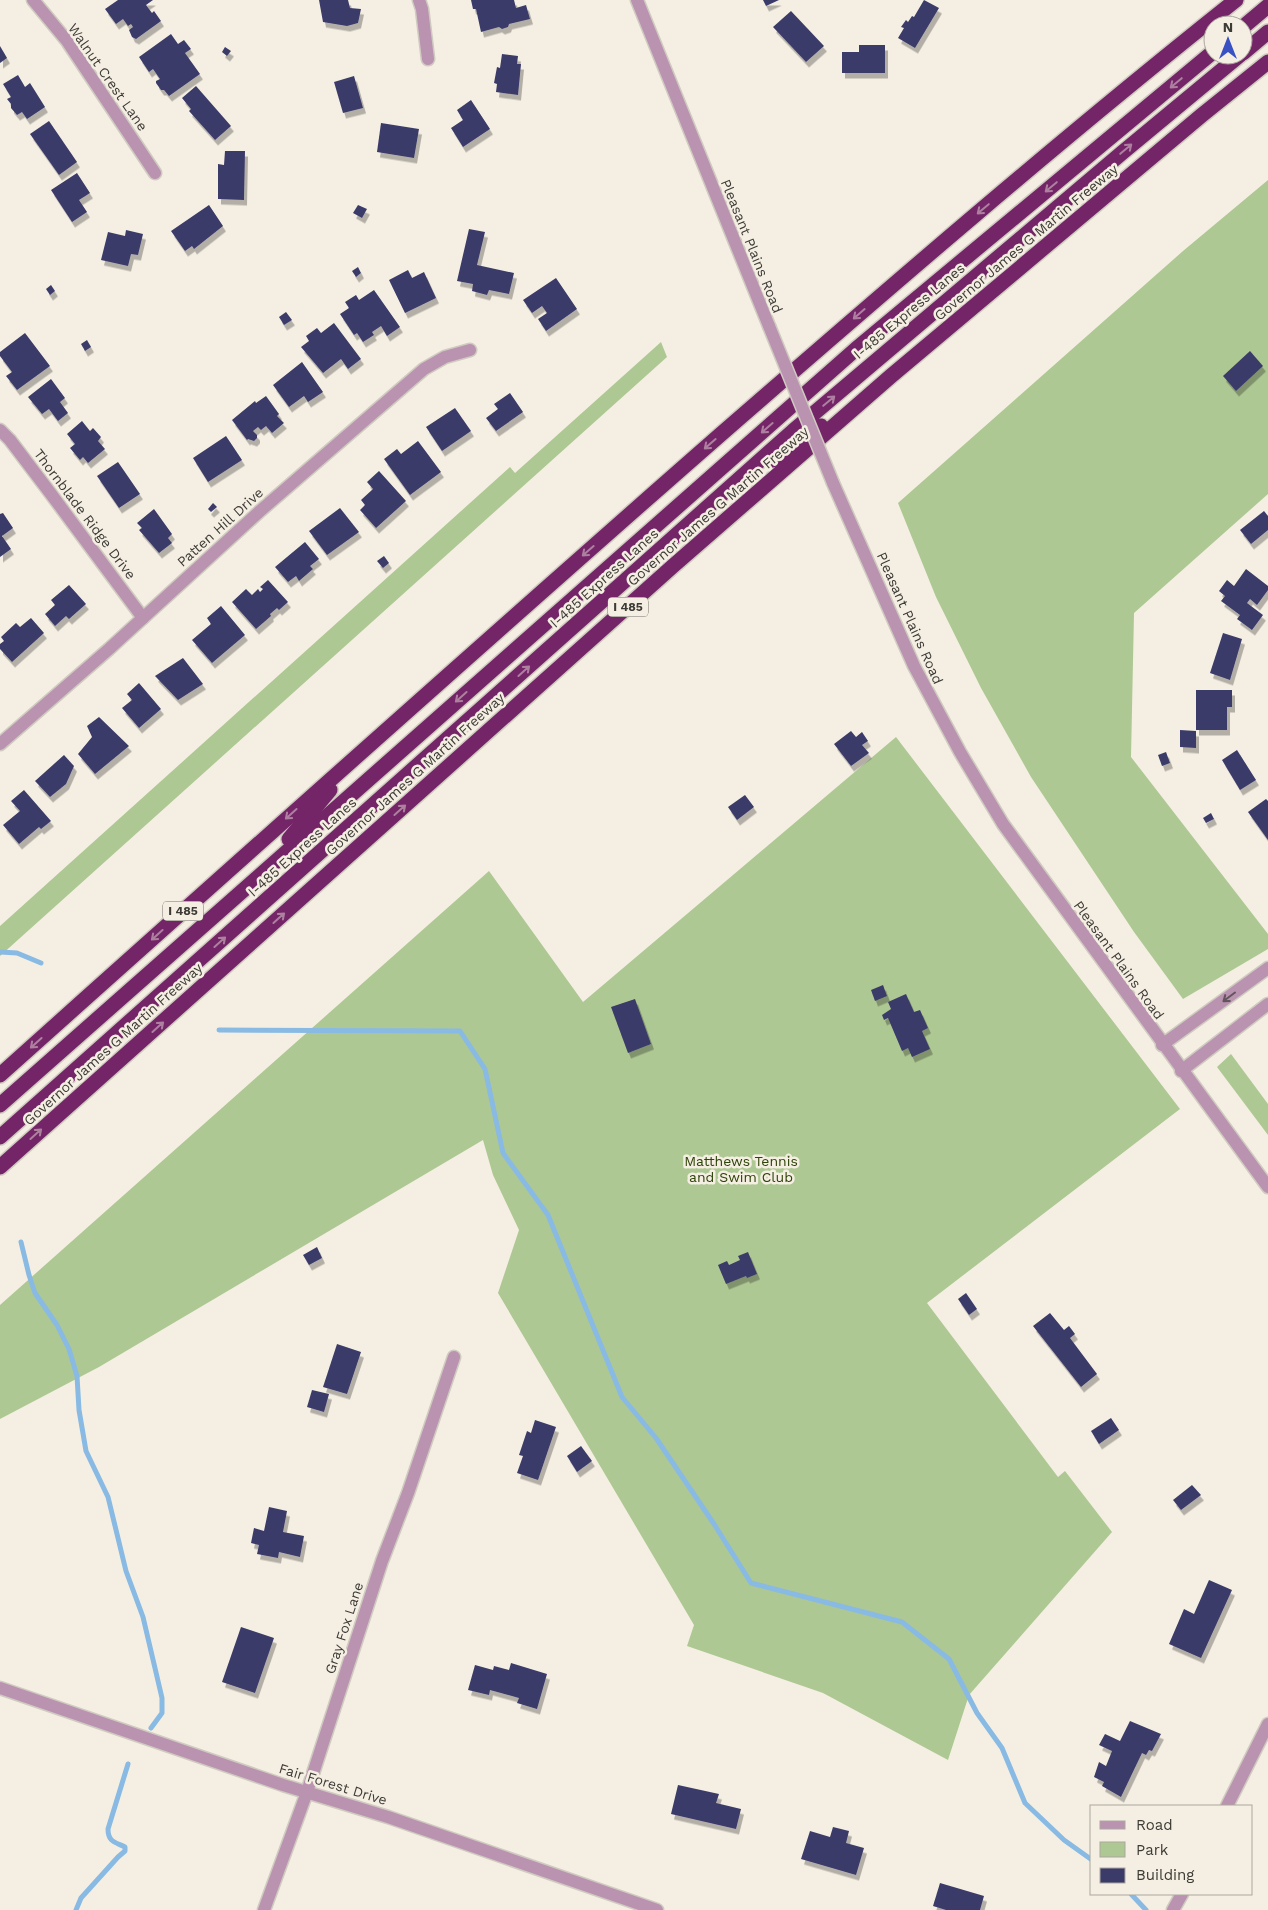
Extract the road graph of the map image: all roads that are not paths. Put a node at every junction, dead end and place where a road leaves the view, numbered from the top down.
1 (33, 0) edge
2 (419, 0) edge
3 (636, 0) edge
4 (1236, 0) edge
5 (1268, 6) edge
6 (1253, 19) edge
7 (1268, 32) edge
8 (1253, 45) edge
9 (428, 59) dead end
10 (1203, 60) edge
11 (1268, 62) edge
12 (1229, 65) edge
13 (155, 173) dead end
14 (470, 350) dead end
15 (891, 376) junction
16 (0, 430) edge
17 (712, 503) junction
18 (143, 618) junction
19 (0, 744) edge
20 (367, 747) junction
21 (254, 881) junction
22 (1268, 968) edge
23 (1268, 1004) edge
24 (1162, 1045) junction
25 (1181, 1070) junction
26 (0, 1075) edge
27 (0, 1105) edge
28 (0, 1137) edge
29 (0, 1167) edge
30 (1268, 1188) edge
31 (454, 1356) dead end
32 (0, 1688) edge
33 (1268, 1724) edge
34 (307, 1792) junction
35 (1228, 1805) edge
36 (1181, 1895) edge
37 (264, 1910) edge
38 (657, 1910) edge
39 (1173, 1910) edge

1 - 13 street, Walnut Crest Lane
2 - 9 street
3 - 24 street, Pleasant Plains Road, bridge
4 -> 20 highway, I 485
5 - 6 highway
7 - 8 highway, I-485 Express Lanes / I 485
10 -> 21 highway, I-485 Express Lanes / I 485
11 - 15 highway, Governor James G Martin Freeway / I 485
17 -> 12 highway, I-485 Express Lanes / I 485
14 - 18 street, Patten Hill Drive
15 - 17 highway
29 -> 15 highway, Governor James G Martin Freeway / I 485
16 - 18 street, Thornblade Ridge Drive
28 -> 17 highway, I-485 Express Lanes / I 485
18 - 19 street, Patten Hill Drive
20 - 21 highway
20 -> 26 highway, I 485
21 - 27 highway, I-485 Express Lanes / I 485
22 -> 24 street
23 - 25 street
24 - 25 street, Pleasant Plains Road
25 - 30 street, Pleasant Plains Road
31 - 34 street, Gray Fox Lane
32 - 34 street, Fair Forest Drive
33 - 35 street
34 - 37 street, Gray Fox Lane
34 - 38 street, Fair Forest Drive
36 - 39 street

